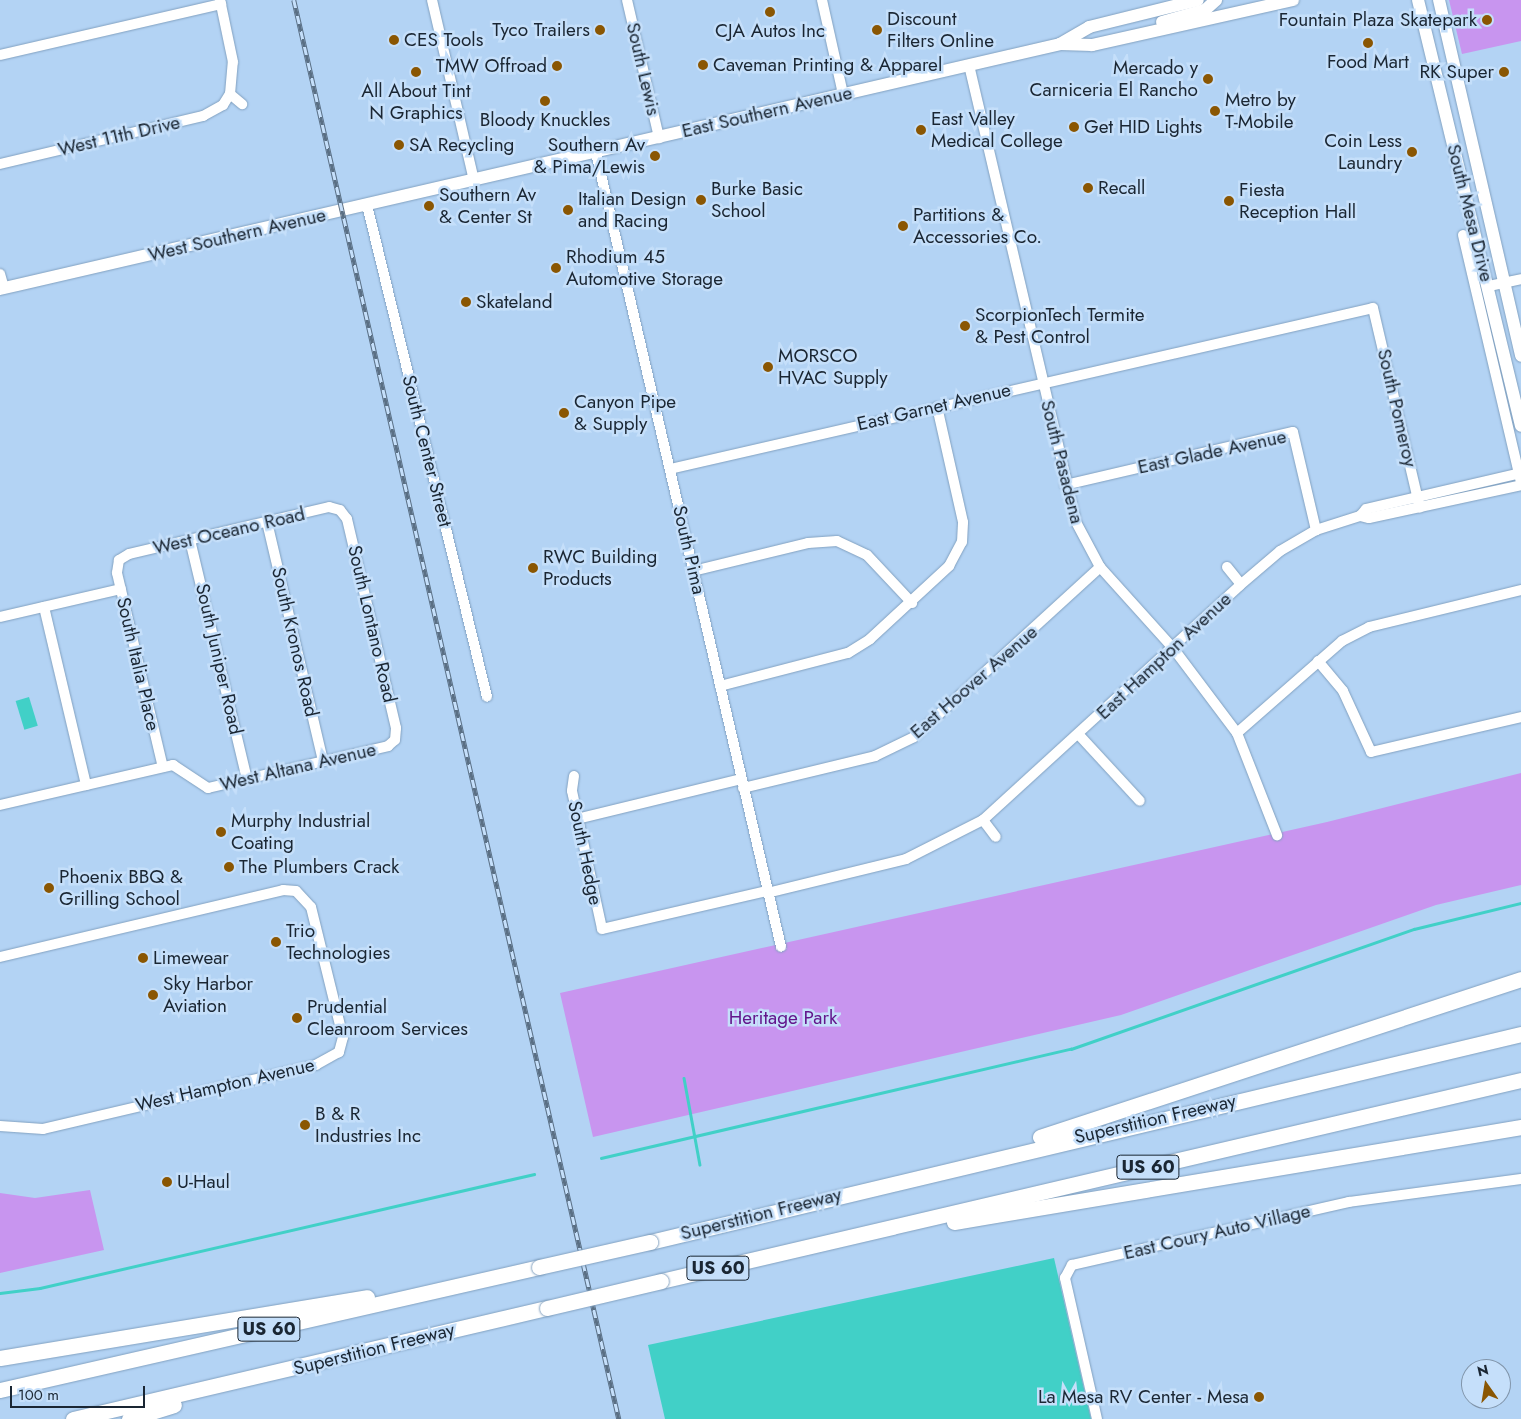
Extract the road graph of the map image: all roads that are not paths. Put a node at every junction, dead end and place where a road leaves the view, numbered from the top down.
1 (432, 0) edge
2 (627, 0) edge
3 (822, 0) edge
4 (1198, 0) edge
5 (1216, 0) edge
6 (1293, 0) edge
7 (1418, 0) edge
8 (1439, 0) edge
9 (221, 2) edge
10 (1139, 35) junction
11 (1060, 44) junction
12 (0, 55) edge
13 (969, 65) junction
14 (230, 94) junction
15 (844, 94) junction
16 (242, 104) dead end
17 (659, 138) junction
18 (596, 153) junction
19 (0, 164) edge
20 (474, 181) junction
21 (367, 205) junction
22 (1463, 235) dead end
23 (0, 274) edge
24 (1521, 279) edge
25 (1504, 283) junction
26 (1488, 286) junction
27 (2, 289) edge
28 (1373, 308) joint
29 (1521, 356) edge
30 (1042, 382) junction
31 (1517, 393) edge
32 (937, 407) junction
33 (1521, 426) edge
34 (670, 469) junction
35 (1520, 478) edge
36 (1065, 485) junction
37 (1419, 502) junction
38 (340, 510) joint
39 (267, 522) junction
40 (1316, 530) junction
41 (190, 540) junction
42 (119, 560) joint
43 (1227, 567) dead end
44 (1100, 568) junction
45 (693, 571) junction
46 (1242, 584) junction
47 (121, 589) junction
48 (1521, 590) edge
49 (912, 602) junction
50 (44, 607) junction
51 (0, 617) edge
52 (1173, 648) junction
53 (1318, 661) junction
54 (720, 686) junction
55 (487, 697) dead end
56 (1521, 717) edge
57 (1237, 733) junction
58 (1080, 736) junction
59 (395, 740) joint
60 (323, 761) junction
61 (163, 767) junction
62 (574, 776) dead end
63 (247, 779) junction
64 (742, 783) junction
65 (86, 785) junction
66 (1140, 802) dead end
67 (0, 805) edge
68 (577, 819) junction
69 (983, 820) junction
70 (1277, 835) dead end
71 (996, 837) dead end
72 (767, 892) junction
73 (602, 930) joint
74 (781, 947) dead end
75 (0, 957) edge
76 (1521, 979) edge
77 (1521, 1034) edge
78 (1521, 1080) edge
79 (0, 1126) edge
80 (1521, 1127) edge
81 (943, 1169) junction
82 (1521, 1179) edge
83 (775, 1254) junction
84 (539, 1267) junction
85 (0, 1358) edge
86 (297, 1368) junction
87 (0, 1390) edge
88 (73, 1419) edge
89 (129, 1419) edge
90 (1097, 1419) edge

1 - 20 street
2 - 17 street, South Lewis
3 - 15 street
4 - 11 main road, East Southern Avenue
5 - 10 main road
6 - 10 main road, East Southern Avenue
7 - 26 main road, South Mesa Drive
8 - 25 main road, South Mesa Drive
9 - 12 street
9 - 14 street
10 - 11 main road, East Southern Avenue
11 - 13 main road, East Southern Avenue
13 - 15 main road, East Southern Avenue
13 - 30 street, South Pasadena
14 - 16 street
14 - 19 street, West 11th Drive
15 - 17 main road, East Southern Avenue
17 - 18 main road, East Southern Avenue
18 - 20 main road, East Southern Avenue
18 - 34 street, South Pima
20 - 21 main road, West Southern Avenue
21 - 27 main road, West Southern Avenue
21 - 55 street, South Center Street
22 - 35 street, South Mesa Drive
23 - 27 street
24 - 25 street
25 - 26 street
25 - 29 main road, South Mesa Drive
26 - 31 main road, South Mesa Drive
28 - 30 street, East Garnet Avenue
28 - 37 street, South Pomeroy
30 - 32 street, East Garnet Avenue
30 - 36 street, South Pasadena
31 - 33 main road, South Mesa Drive
32 - 34 street, East Garnet Avenue
32 - 49 street
34 - 45 street, South Pima
35 - 37 street, East Hampton Avenue
36 - 40 street, East Glade Avenue
36 - 44 street, South Pasadena
37 - 40 street, East Hampton Avenue
38 - 39 street, West Oceano Road
38 - 59 street, South Lontano Road
39 - 41 street, West Oceano Road
39 - 60 street, South Kronos Road
40 - 46 street, East Hampton Avenue
41 - 42 street, West Oceano Road
41 - 63 street, South Juniper Road
42 - 47 street, South Italia Place
43 - 46 street
44 - 52 street, South Pasadena
44 - 64 street, East Hoover Avenue
45 - 49 street
45 - 54 street, South Pima
46 - 52 street, East Hampton Avenue
47 - 50 street
47 - 61 street, South Italia Place
48 - 53 street
49 - 54 street
50 - 51 street
50 - 65 street
52 - 57 street, South Pasadena
52 - 58 street, East Hampton Avenue
53 - 56 street
53 - 57 street
54 - 64 street, South Pima
57 - 70 street, South Pasadena
58 - 66 street
58 - 69 street, East Hampton Avenue
59 - 60 street, West Altana Avenue
60 - 63 street, West Altana Avenue
61 - 63 street, West Altana Avenue
61 - 65 street, West Altana Avenue
62 - 68 street, South Hedge
64 - 68 street, East Hoover Avenue
64 - 72 street, South Pima
65 - 67 street, West Altana Avenue
68 - 73 street, South Hedge
69 - 71 street
69 - 72 street, East Hampton Avenue
72 - 73 street, East Hampton Avenue
72 - 74 street, South Pima
75 - 79 street, West Hampton Avenue
76 - 81 highway
77 - 81 highway, Superstition Freeway / US 60
78 - 83 highway, Superstition Freeway / US 60
80 - 83 highway
81 - 84 highway, Superstition Freeway / US 60, bridge
82 - 90 street, East Coury Auto Village
83 - 86 highway, Superstition Freeway / US 60, bridge
84 - 85 highway
84 - 87 highway, Superstition Freeway / US 60
86 - 88 highway, Superstition Freeway / US 60
86 - 89 highway

